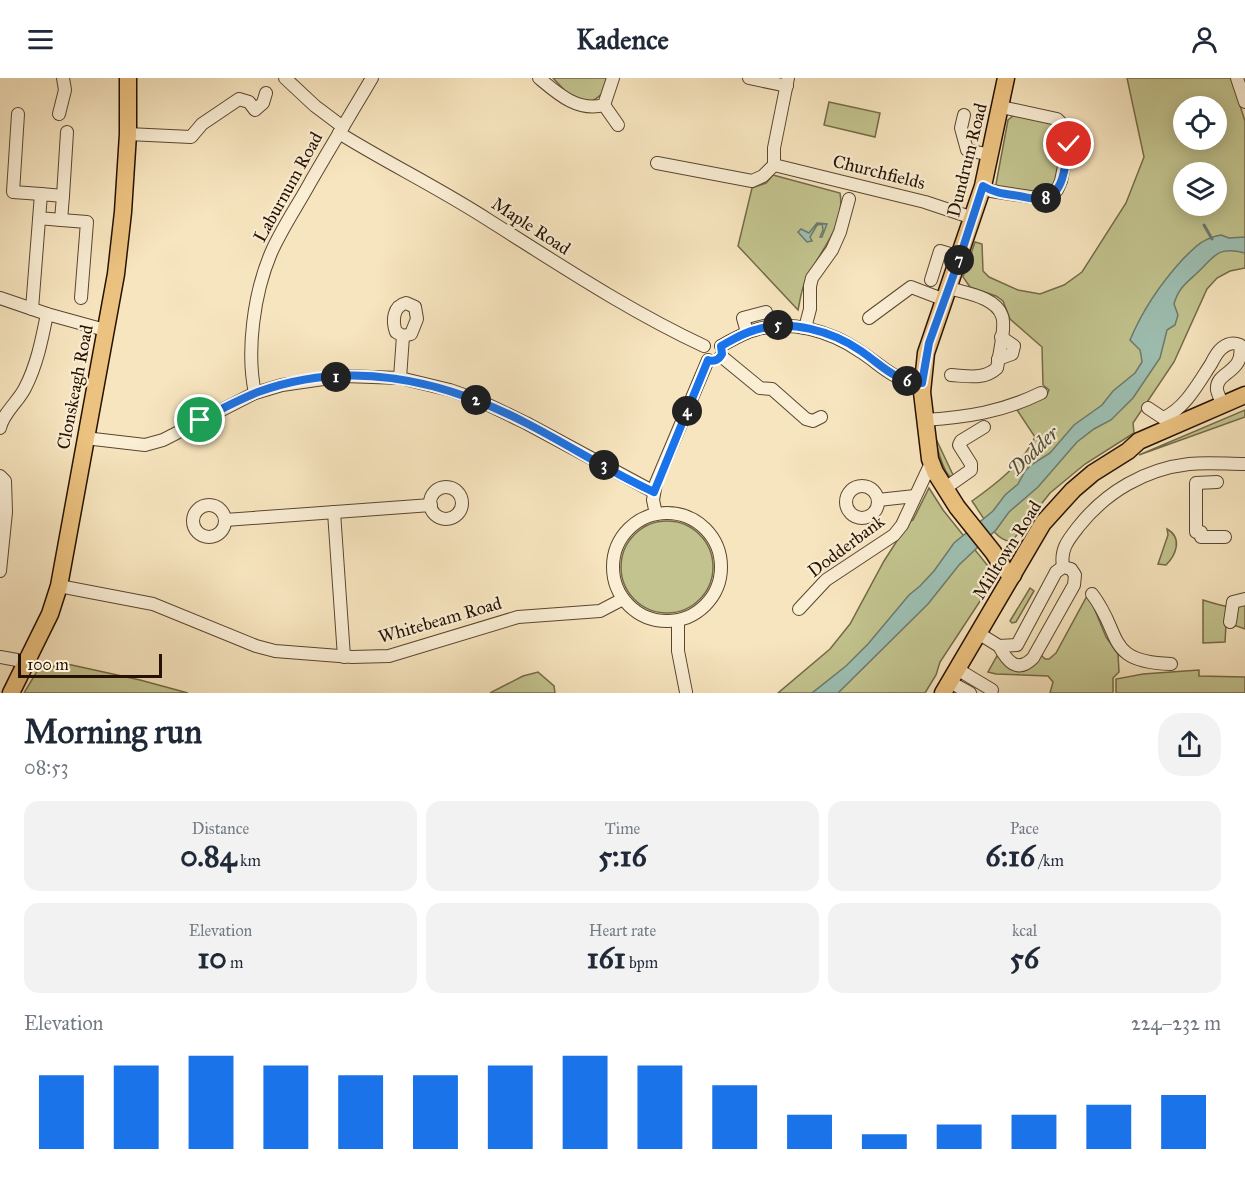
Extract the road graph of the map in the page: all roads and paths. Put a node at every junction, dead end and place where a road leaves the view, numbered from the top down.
1 (63, 78) edge
2 (128, 78) edge
3 (285, 78) edge
4 (372, 78) edge
5 (539, 78) edge
6 (613, 78) edge
7 (749, 78) edge
8 (1006, 78) edge
9 (1237, 78) edge
10 (788, 82) edge
11 (266, 93) dead end
12 (1245, 102) edge
13 (603, 105) junction
14 (1001, 107) junction
15 (18, 114) dead end
16 (59, 114) dead end
17 (964, 115) dead end
18 (618, 125) dead end
19 (341, 130) junction
20 (67, 132) dead end
21 (128, 134) junction
22 (991, 154) junction
23 (657, 163) dead end
24 (774, 165) junction
25 (675, 166) junction
26 (672, 180) dead end
27 (983, 186) junction
28 (41, 194) junction
29 (63, 196) junction
30 (849, 199) dead end
31 (39, 218) junction
32 (973, 218) junction
33 (61, 220) junction
34 (960, 257) junction
35 (931, 280) dead end
36 (947, 294) junction
37 (81, 298) dead end
38 (1, 299) edge
39 (32, 309) junction
40 (766, 312) dead end
41 (47, 314) junction
42 (869, 318) dead end
43 (805, 328) junction
44 (105, 330) junction
45 (747, 332) junction
46 (403, 336) dead end
47 (1242, 344) edge
48 (704, 346) junction
49 (721, 351) junction
50 (708, 360) junction
51 (951, 375) dead end
52 (400, 378) junction
53 (922, 383) junction
54 (255, 393) junction
55 (1041, 393) dead end
56 (1245, 395) edge
57 (1245, 403) edge
58 (1148, 408) dead end
59 (1224, 408) junction
60 (821, 417) dead end
61 (925, 420) junction
62 (984, 427) dead end
63 (0, 428) edge
64 (85, 438) junction
65 (931, 463) junction
66 (1245, 464) edge
67 (0, 476) edge
68 (1217, 482) dead end
69 (944, 489) junction
70 (654, 492) junction
71 (878, 500) dead end
72 (912, 502) junction
73 (431, 505) dead end
74 (334, 512) junction
75 (656, 514) junction
76 (225, 520) dead end
77 (1225, 537) dead end
78 (1031, 543) junction
79 (993, 552) junction
80 (1063, 567) junction
81 (0, 571) edge
82 (1013, 575) junction
83 (59, 586) junction
84 (1092, 594) dead end
85 (623, 599) junction
86 (1245, 599) edge
87 (799, 609) dead end
88 (678, 620) junction
89 (1230, 622) dead end
90 (978, 633) junction
91 (1017, 645) junction
92 (999, 646) junction
93 (0, 657) edge
94 (344, 657) junction
95 (1034, 658) junction
96 (1171, 664) dead end
97 (25, 666) junction
98 (950, 681) edge
99 (992, 690) dead end
100 (12, 692) edge
101 (686, 692) edge
102 (970, 693) edge

1 - 16 street
2 - 21 main road, Clonskeagh Road
3 - 19 street, Maple Road
4 - 19 street, Laburnum Road
5 - 13 street
6 - 13 street
7 - 10 street
8 - 14 main road, Dundrum Road
9 - 12 street
10 - 24 street
11 - 21 street
13 - 18 street
14 - 22 main road, Dundrum Road
14 - 27 street
15 - 28 street
17 - 22 street
19 - 48 street, Maple Road
19 - 54 street, Laburnum Road
20 - 29 street
21 - 44 main road, Clonskeagh Road
22 - 27 main road, Dundrum Road
23 - 25 street
24 - 25 street
24 - 32 street, Churchfields
25 - 26 street
27 - 32 main road, Dundrum Road
28 - 29 street
28 - 31 street
29 - 33 street
30 - 43 street, Churchfields
31 - 33 street
31 - 39 street
32 - 34 main road, Dundrum Road
33 - 37 street
34 - 35 street
34 - 36 main road, Dundrum Road
36 - 42 street
36 - 51 street
36 - 53 main road, Dundrum Road
38 - 39 street
39 - 41 street
40 - 45 street
41 - 44 street
41 - 63 street
43 - 45 street
43 - 53 street
44 - 64 main road, Clonskeagh Road
45 - 49 street
46 - 52 street
47 - 58 street
47 - 59 street
48 - 49 street
48 - 50 street
49 - 50 street
49 - 60 street
50 - 70 street
52 - 54 street
52 - 70 street
53 - 61 main road, Dundrum Road
54 - 64 street
55 - 61 street
56 - 59 main road, Milltown Road
57 - 59 main road, Milltown Road
59 - 78 main road, Milltown Road
61 - 65 main road, Dundrum Road
62 - 69 street
64 - 83 main road, Clonskeagh Road
65 - 69 main road, Dundrum Road
65 - 72 street, Dodderbank
66 - 80 street
67 - 81 street
68 - 77 street
69 - 79 main road, Dundrum Road
70 - 75 street
71 - 72 street
72 - 87 street, Dodderbank
73 - 74 street
74 - 76 street
74 - 94 street
75 - 85 street
75 - 88 street
78 - 79 main road
78 - 82 main road, Milltown Road
79 - 82 main road, Dundrum Road
80 - 91 street
80 - 95 street
82 - 90 main road, Milltown Road
83 - 94 street, Whitebeam Road
83 - 97 main road, Clonskeagh Road
84 - 96 street
85 - 88 street
85 - 94 street, Whitebeam Road
86 - 89 street
88 - 101 street
90 - 92 street
90 - 98 main road, Milltown Road
91 - 92 street
91 - 95 street
92 - 95 street
93 - 97 street
97 - 100 main road, Clonskeagh Road
98 - 99 street
98 - 102 street

